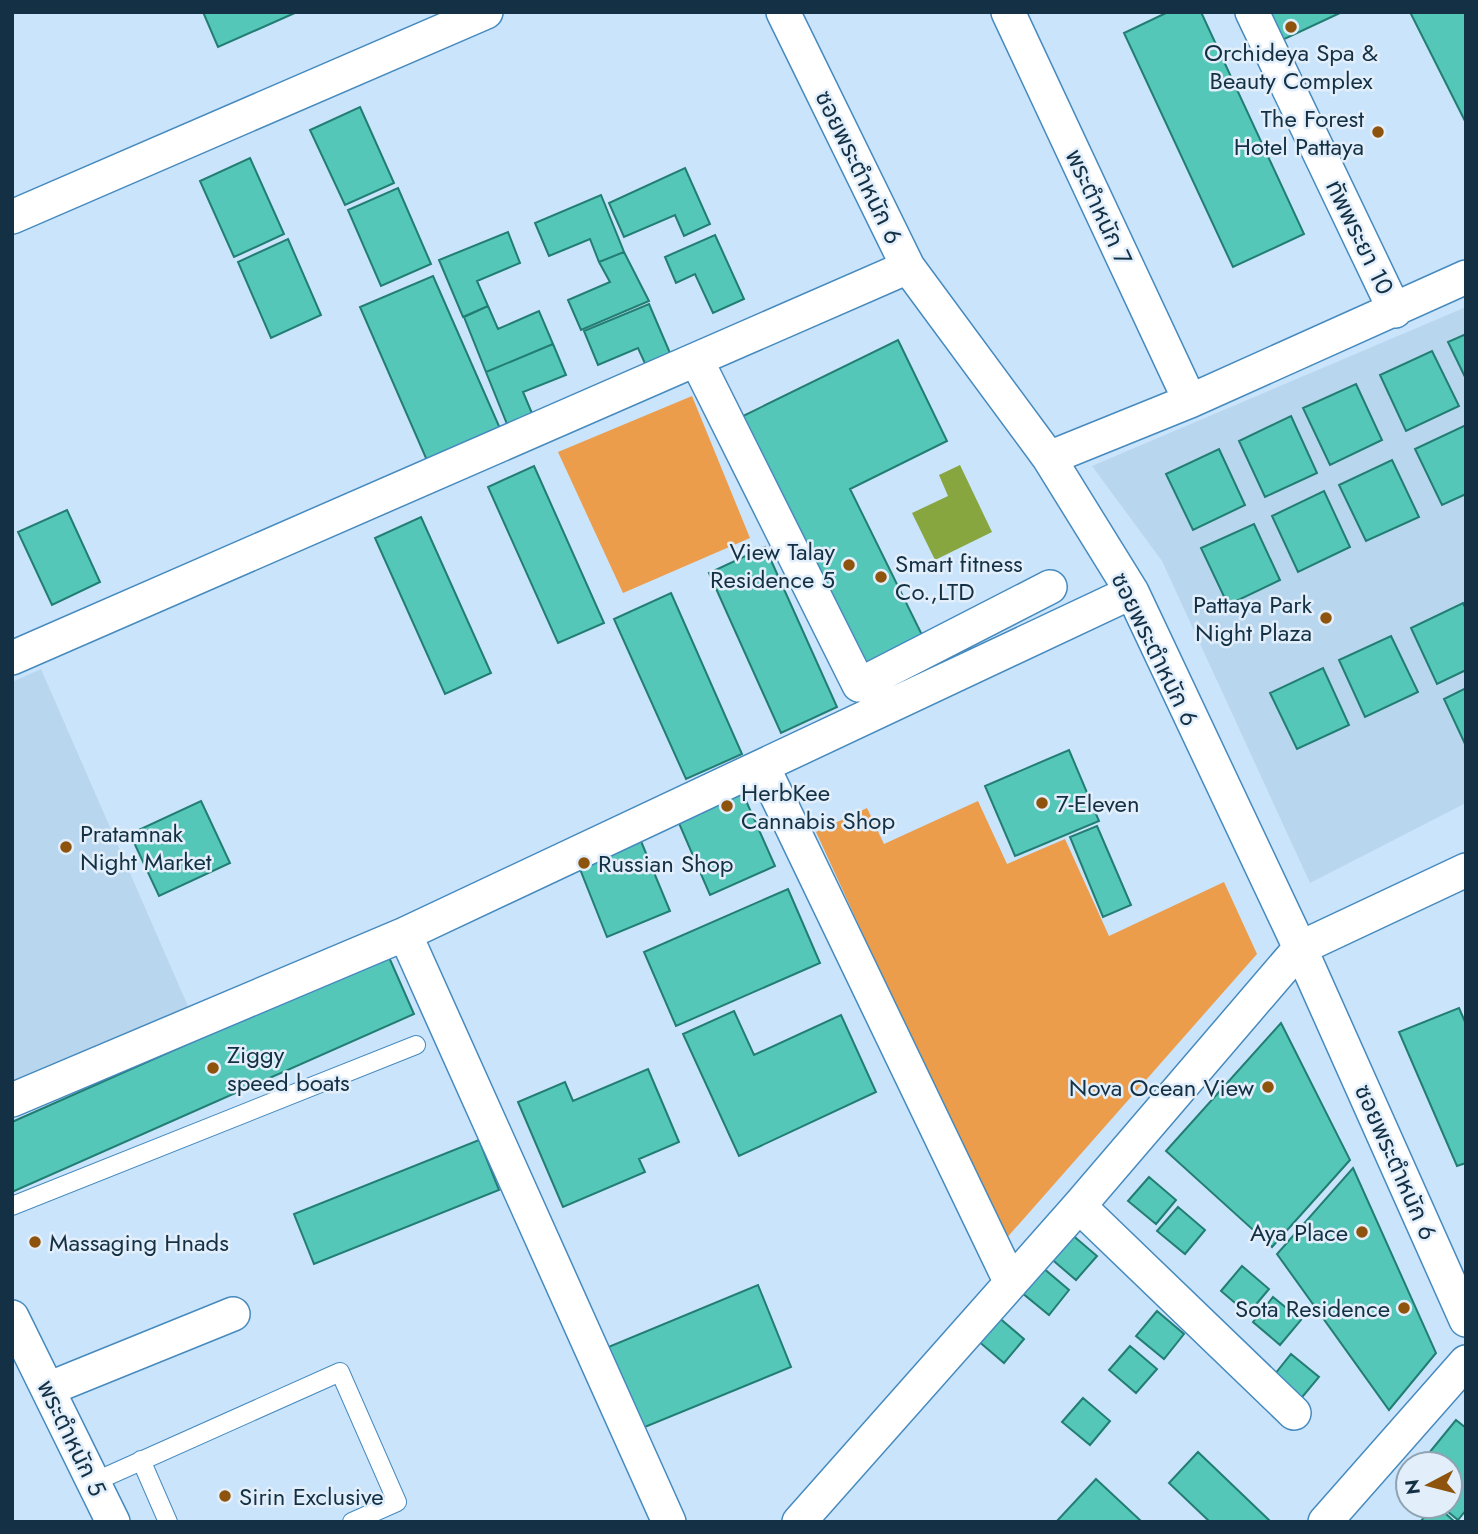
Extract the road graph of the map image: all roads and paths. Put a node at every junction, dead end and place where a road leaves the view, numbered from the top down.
1 (486, 12) edge
2 (783, 12) edge
3 (1008, 12) edge
4 (1252, 12) edge
5 (12, 217) edge
6 (908, 267) junction
7 (1466, 277) edge
8 (1395, 311) junction
9 (697, 361) junction
10 (1190, 401) junction
11 (1049, 458) junction
12 (1050, 587) dead end
13 (1132, 592) junction
14 (12, 658) edge
15 (762, 767) junction
16 (1466, 870) edge
17 (405, 934) junction
18 (1300, 948) junction
19 (416, 1045) dead end
20 (12, 1100) edge
21 (12, 1206) edge
22 (1079, 1206) junction
23 (1011, 1283) junction
24 (233, 1314) dead end
25 (12, 1317) edge
26 (1466, 1320) edge
27 (1466, 1362) edge
28 (48, 1389) junction
29 (1294, 1413) dead end
30 (141, 1460) junction
31 (94, 1482) junction
32 (113, 1522) edge
33 (168, 1522) edge
34 (352, 1522) edge
35 (669, 1522) edge
36 (799, 1522) edge
37 (1325, 1522) edge

1 - 5 street
2 - 6 street, ซอยพระตำหนัก 6
3 - 10 street, พระตำหนัก 7
4 - 8 street, ทัพพระยา 10
6 - 9 street
6 - 11 street, ซอยพระตำหนัก 6
7 - 8 street
8 - 10 street
9 - 12 street
9 - 14 street
10 - 11 street
11 - 13 street, ซอยพระตำหนัก 6
13 - 15 street
13 - 18 street, ซอยพระตำหนัก 6
15 - 17 street
15 - 23 street
16 - 18 street
17 - 20 street
17 - 35 street
18 - 22 street
18 - 26 street, ซอยพระตำหนัก 6
19 - 21 lane
22 - 23 street
22 - 29 street
23 - 36 street
24 - 28 street
25 - 28 street, พระตำหนัก 5
27 - 37 street
28 - 31 street, พระตำหนัก 5
30 - 31 lane
30 - 33 lane
30 - 34 lane
31 - 32 street, พระตำหนัก 5

